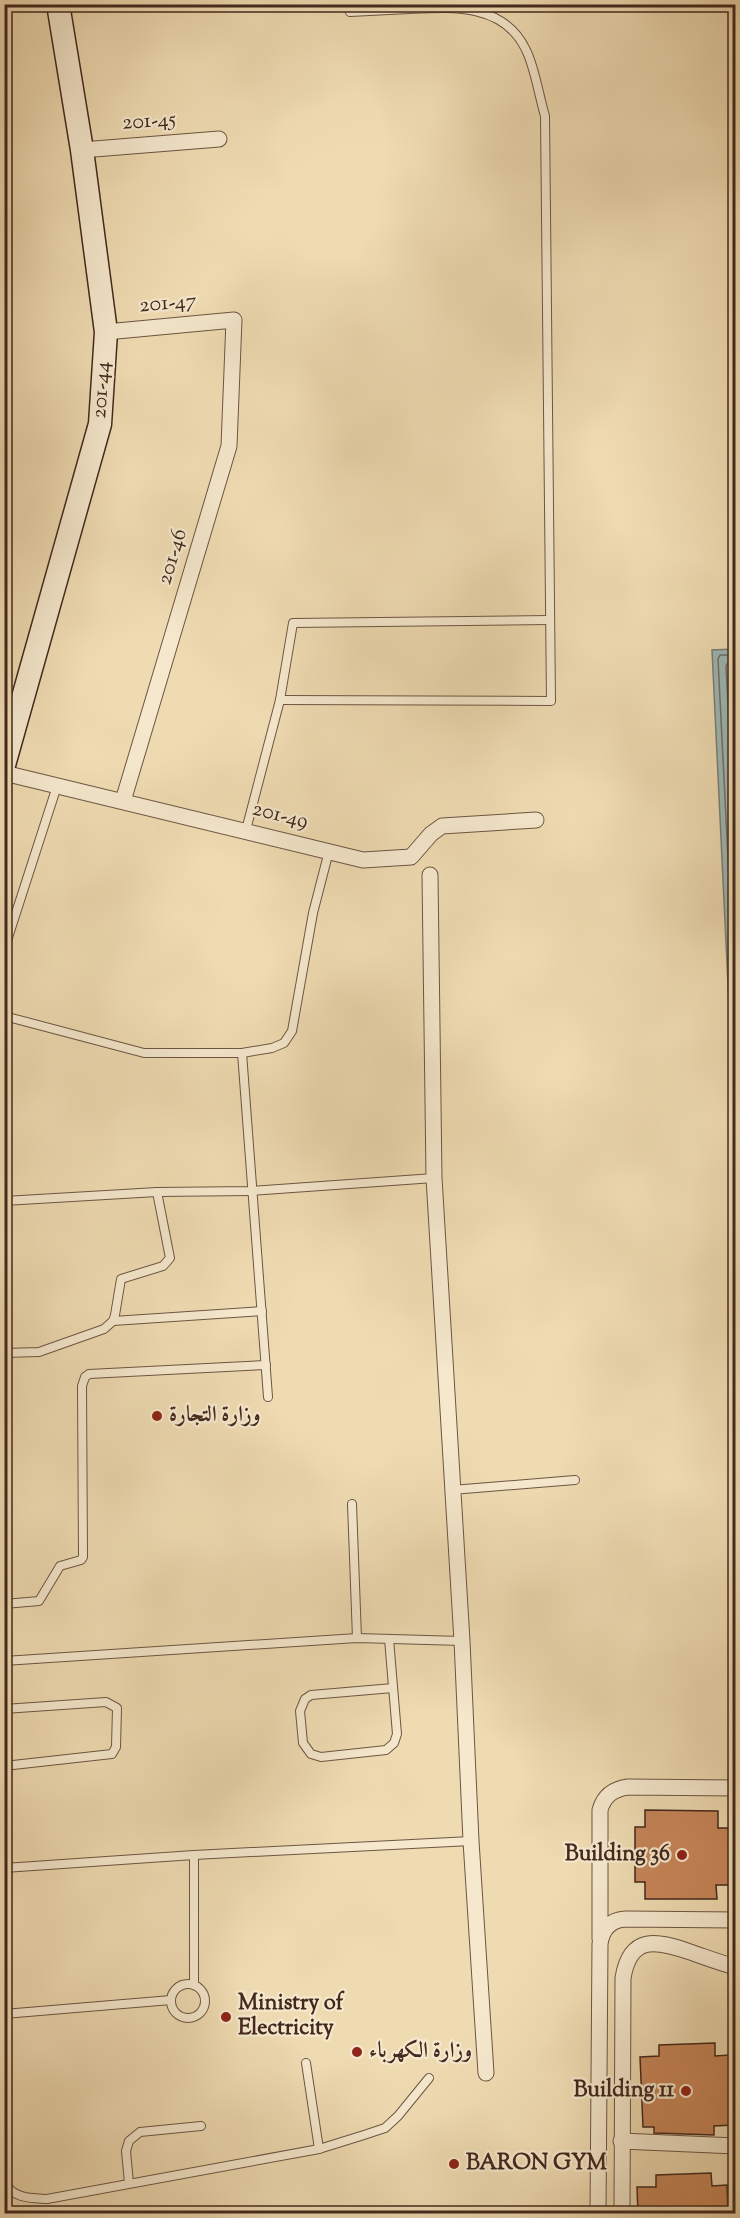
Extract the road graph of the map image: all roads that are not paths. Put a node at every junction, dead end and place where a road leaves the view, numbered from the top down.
1 (58, 4) edge
2 (350, 12) dead end
3 (219, 139) dead end
4 (82, 150) junction
5 (234, 320) joint
6 (106, 332) junction
7 (550, 620) junction
8 (280, 700) junction
9 (4, 765) edge
10 (4, 773) edge
11 (57, 786) junction
12 (123, 801) junction
13 (536, 820) dead end
14 (246, 830) junction
15 (329, 851) junction
16 (430, 875) dead end
17 (4, 950) edge
18 (4, 1016) edge
19 (242, 1053) junction
20 (434, 1178) junction
21 (252, 1191) junction
22 (157, 1192) junction
23 (4, 1201) edge
24 (262, 1311) junction
25 (113, 1321) junction
26 (4, 1353) edge
27 (266, 1365) junction
28 (268, 1397) dead end
29 (575, 1480) dead end
30 (453, 1490) junction
31 (352, 1504) dead end
32 (4, 1604) edge
33 (357, 1638) junction
34 (389, 1639) junction
35 (462, 1641) junction
36 (4, 1661) edge
37 (393, 1688) junction
38 (4, 1709) edge
39 (4, 1766) edge
40 (735, 1788) edge
41 (471, 1841) junction
42 (194, 1855) junction
43 (4, 1868) edge
44 (735, 1920) edge
45 (600, 1944) junction
46 (735, 1967) edge
47 (194, 1986) junction
48 (171, 2000) junction
49 (4, 2014) edge
50 (306, 2063) dead end
51 (486, 2073) dead end
52 (429, 2078) dead end
53 (201, 2126) dead end
54 (621, 2141) junction
55 (735, 2146) edge
56 (319, 2149) junction
57 (4, 2182) edge
58 (129, 2183) junction
59 (598, 2214) edge
60 (622, 2214) edge

1 - 4 street, 201-44
2 - 7 lane
3 - 4 street, 201-45
4 - 6 street, 201-44
5 - 6 street, 201-47
5 - 12 street, 201-46
6 - 9 street, 201-44
7 - 8 lane
7 - 8 lane
8 - 14 lane
10 - 11 street, 201-49
11 - 12 street, 201-49
11 - 17 lane
12 - 14 street, 201-49
13 - 15 street, 201-49
14 - 15 street, 201-49
15 - 19 lane
16 - 20 street
18 - 19 lane
19 - 21 lane
20 - 21 lane
20 - 30 street
21 - 22 lane
21 - 24 lane
22 - 23 lane
22 - 25 lane
24 - 25 lane
24 - 27 lane
25 - 26 lane
27 - 28 lane
27 - 32 lane
29 - 30 lane
30 - 35 street
31 - 33 lane
33 - 34 lane
33 - 36 lane
34 - 35 lane
34 - 37 lane
35 - 41 street
37 - 37 lane
38 - 39 lane
40 - 45 street
41 - 42 lane
41 - 51 street
42 - 43 lane
42 - 47 lane
44 - 45 street
45 - 59 street
46 - 54 street
47 - 48 lane
47 - 48 lane
48 - 49 lane
50 - 56 lane
52 - 56 lane
53 - 58 lane
54 - 55 street
54 - 60 street
56 - 58 lane
57 - 58 lane

